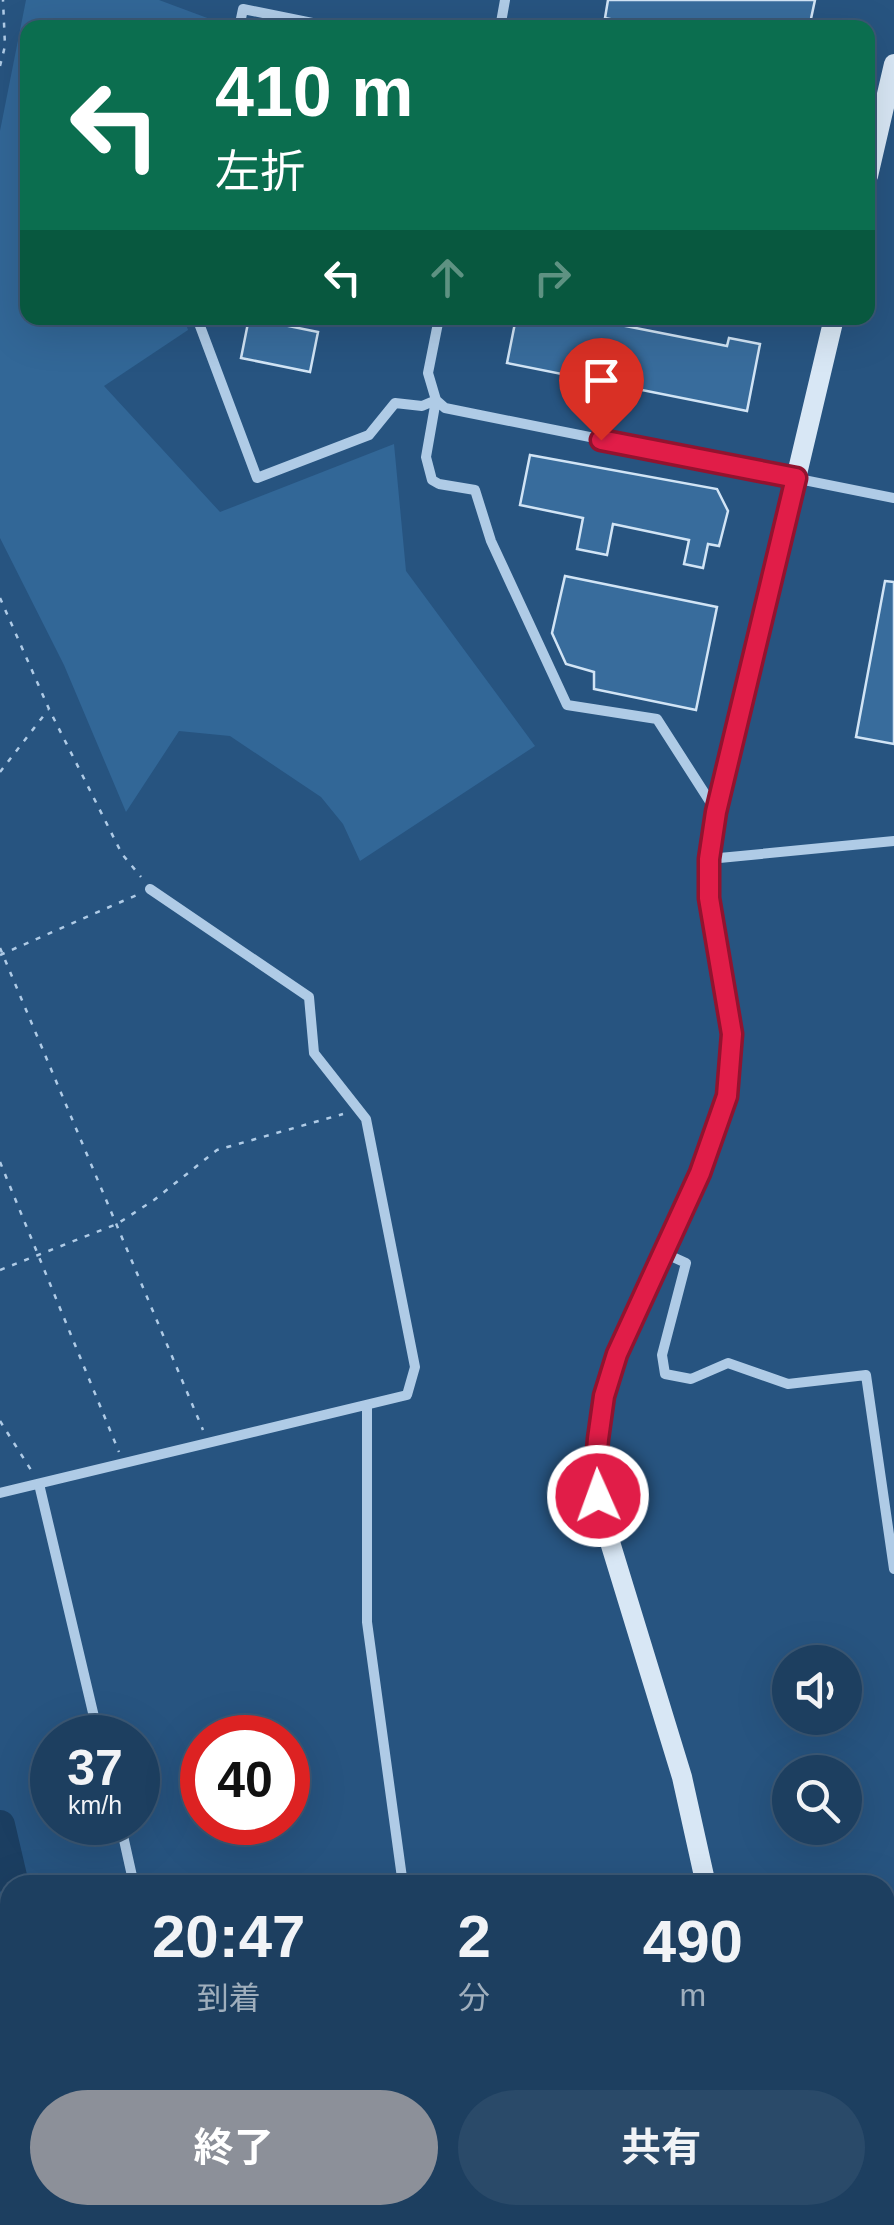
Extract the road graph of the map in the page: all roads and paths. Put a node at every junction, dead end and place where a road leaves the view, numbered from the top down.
1 (3, 0) edge
2 (241, 20) edge
3 (299, 20) edge
4 (894, 64) edge
5 (0, 66) edge
6 (875, 146) edge
7 (200, 325) edge
8 (438, 325) edge
9 (832, 325) edge
10 (436, 400) junction
11 (796, 478) junction
12 (894, 498) edge
13 (0, 598) edge
14 (49, 709) junction
15 (0, 772) edge
16 (716, 812) junction
17 (894, 842) edge
18 (709, 859) junction
19 (150, 889) junction
20 (0, 948) edge
21 (1, 955) edge
22 (359, 1110) junction
23 (0, 1162) edge
24 (116, 1224) junction
25 (663, 1253) junction
26 (38, 1254) junction
27 (0, 1270) edge
28 (366, 1405) junction
29 (0, 1420) edge
30 (209, 1443) junction
31 (124, 1464) junction
32 (40, 1484) junction
33 (0, 1493) edge
34 (894, 1570) edge
35 (95, 1715) edge
36 (125, 1845) edge
37 (132, 1875) edge
38 (401, 1875) edge
39 (704, 1875) edge

1 - 5 path
2 - 3 street
4 - 6 street
7 - 10 street
8 - 10 street
9 - 11 street
10 - 11 street
10 - 16 street
11 - 12 street
11 - 16 street
13 - 14 path
14 - 15 path
14 - 19 path
16 - 18 street
17 - 18 street
18 - 25 street
19 - 21 path
19 - 22 street
20 - 21 path
21 - 24 path
22 - 24 path
22 - 28 street
23 - 26 path
24 - 26 path
24 - 30 path
25 - 34 street
25 - 39 street
26 - 27 path
26 - 31 path
28 - 30 street
28 - 38 street
29 - 32 path
30 - 31 street
31 - 32 street
32 - 33 street
32 - 35 street
36 - 37 street

